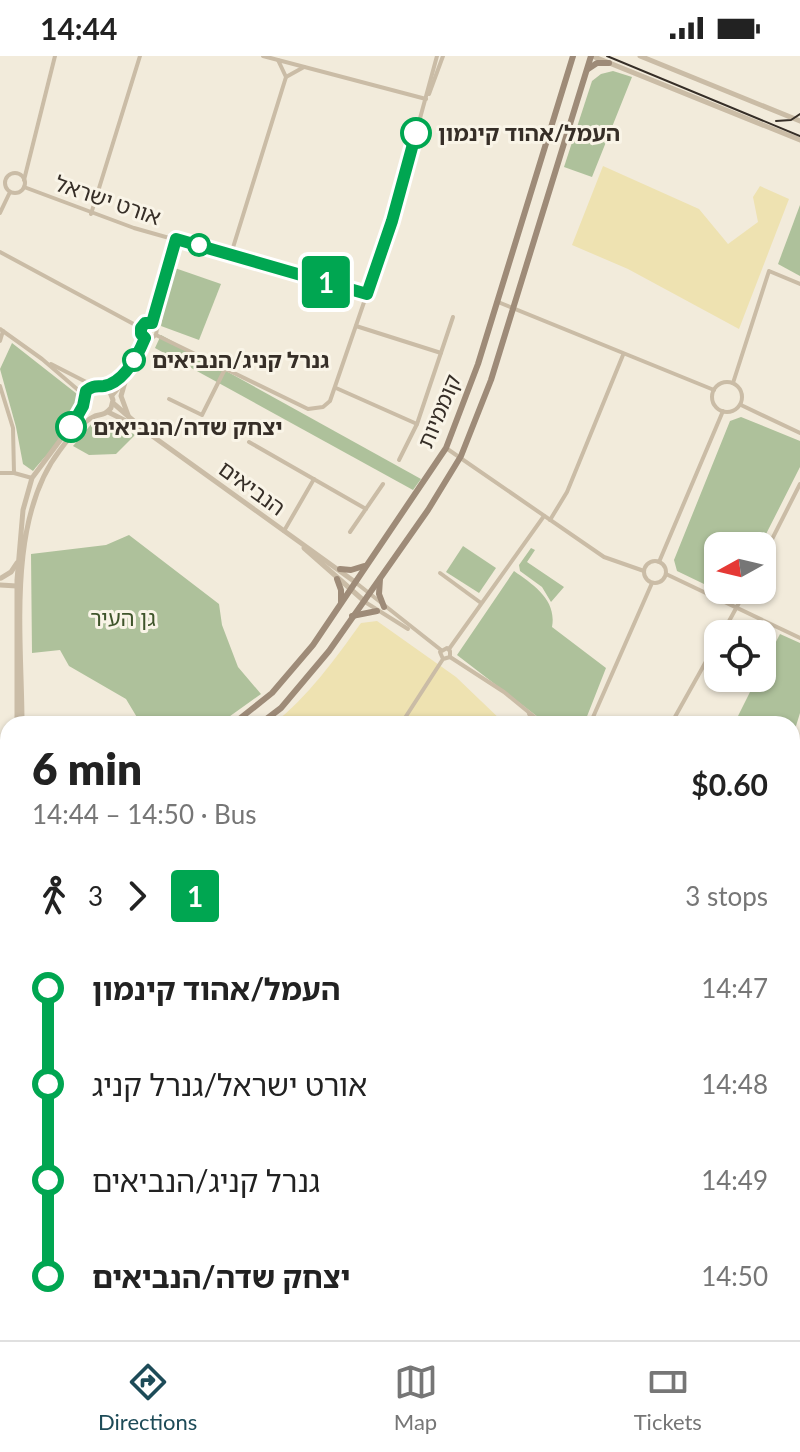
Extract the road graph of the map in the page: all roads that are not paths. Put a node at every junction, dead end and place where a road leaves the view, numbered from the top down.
1 (55, 56) edge
2 (140, 56) edge
3 (263, 56) edge
4 (437, 56) edge
5 (443, 56) edge
6 (573, 56) edge
7 (591, 56) edge
8 (640, 56) edge
9 (278, 60) junction
10 (609, 63) junction
11 (304, 67) junction
12 (584, 76) junction
13 (286, 77) junction
14 (426, 99) junction
15 (800, 121) edge
16 (800, 140) edge
17 (3, 178) edge
18 (24, 180) junction
19 (24, 187) junction
20 (10, 192) junction
21 (0, 213) edge
22 (91, 214) junction
23 (176, 239) junction
24 (0, 252) edge
25 (231, 254) junction
26 (800, 284) edge
27 (367, 294) junction
28 (497, 301) junction
29 (513, 307) junction
30 (453, 317) dead end
31 (152, 323) junction
32 (356, 326) junction
33 (141, 328) junction
34 (2, 330) edge
35 (156, 335) junction
36 (145, 338) junction
37 (0, 341) edge
38 (139, 352) junction
39 (441, 353) junction
40 (623, 355) junction
41 (42, 359) junction
42 (225, 369) junction
43 (125, 382) junction
44 (733, 383) junction
45 (0, 386) edge
46 (94, 386) junction
47 (103, 386) junction
48 (336, 388) junction
49 (714, 390) junction
50 (84, 395) junction
51 (112, 396) junction
52 (169, 399) dead end
53 (113, 403) junction
54 (740, 404) junction
55 (83, 406) junction
56 (723, 411) junction
57 (108, 412) junction
58 (96, 416) junction
59 (129, 416) junction
60 (417, 424) junction
61 (144, 430) junction
62 (800, 433) edge
63 (249, 442) dead end
64 (446, 448) junction
65 (461, 456) junction
66 (399, 460) dead end
67 (0, 473) edge
68 (14, 473) junction
69 (32, 478) junction
70 (314, 479) junction
71 (383, 484) dead end
72 (800, 484) edge
73 (366, 509) junction
74 (544, 516) junction
75 (550, 520) junction
76 (284, 531) junction
77 (350, 532) dead end
78 (776, 532) edge
79 (301, 544) junction
80 (17, 562) junction
81 (659, 562) junction
82 (367, 564) junction
83 (340, 569) junction
84 (644, 571) junction
85 (440, 573) dead end
86 (666, 574) junction
87 (380, 576) junction
88 (1, 578) edge
89 (337, 579) junction
90 (355, 582) junction
91 (18, 583) junction
92 (652, 583) junction
93 (1, 585) edge
94 (350, 590) junction
95 (368, 592) junction
96 (363, 600) junction
97 (16, 601) junction
98 (481, 603) junction
99 (341, 604) junction
100 (738, 604) edge
101 (736, 607) junction
102 (380, 609) junction
103 (352, 616) junction
104 (729, 620) edge
105 (800, 638) edge
106 (449, 649) junction
107 (441, 650) junction
108 (450, 657) junction
109 (443, 659) junction
110 (704, 665) edge
111 (522, 706) junction
112 (19, 716) edge
113 (19, 716) edge
114 (243, 716) edge
115 (269, 716) edge
116 (406, 716) edge
117 (530, 716) edge
118 (534, 716) edge
119 (594, 716) edge
120 (675, 716) edge

1 - 18 street
2 - 22 street
3 - 9 street
4 - 14 street
5 - 14 street
6 - 28 main road, קוממיות
7 - 10 street
7 - 12 main road, קוממיות
8 - 15 street
9 - 11 street
9 - 13 street
10 - 12 main road
10 - 16 street
11 - 13 street
11 - 14 street
12 - 29 main road, קוממיות
13 - 25 street
14 - 27 street
17 - 18 street
17 - 20 street
18 - 19 street
19 - 20 street
19 - 22 street, אורט ישראל
20 - 21 street
22 - 23 street, אורט ישראל
23 - 25 street, אורט ישראל
23 - 31 street
24 - 33 street
25 - 27 street, אורט ישראל
26 - 44 street
27 - 32 street
28 - 29 street
28 - 64 main road, קוממיות
29 - 40 street
29 - 65 main road, קוממיות
30 - 39 street
31 - 33 street
31 - 35 street
32 - 39 street
32 - 48 street
33 - 36 street
34 - 37 street
34 - 41 street
35 - 36 street
35 - 42 street
36 - 38 street
38 - 43 street
38 - 47 street
39 - 60 street
40 - 49 street
40 - 75 street
41 - 46 street
41 - 50 street
42 - 48 street
42 - 52 street
43 - 51 street
43 - 59 street
44 - 49 street
44 - 54 street
45 - 68 street
46 - 47 street
46 - 50 street
47 - 51 street
48 - 60 street
49 - 56 street
50 - 55 street
51 - 53 street
53 - 57 street
53 - 59 street, הנביאים
54 - 56 street
54 - 62 street
55 - 58 street
55 - 69 street
56 - 81 street
57 - 58 street
57 - 61 street, הנביאים
58 - 91 street
59 - 61 street, הנביאים
60 - 66 street
61 - 76 street, הנביאים
63 - 70 street
64 - 65 street
64 - 82 main road, קוממיות
65 - 74 street
65 - 87 main road, קוממיות
67 - 68 street
68 - 69 street
69 - 80 street
70 - 73 street
70 - 76 street
71 - 73 street
72 - 78 street
73 - 77 street
74 - 75 street
74 - 98 street
75 - 84 street
76 - 79 street, הנביאים
79 - 83 street, הנביאים
79 - 89 street, הנביאים
80 - 88 street
80 - 91 street
81 - 84 street
81 - 86 street
82 - 83 main road
82 - 90 main road, קוממיות
83 - 90 street, הנביאים
84 - 92 street
85 - 98 street
86 - 92 street
86 - 101 street
87 - 95 main road, קוממיות
87 - 102 main road
88 - 91 street
89 - 94 street, הנביאים
89 - 99 main road
90 - 94 main road, קוממיות
90 - 95 street
91 - 93 street
91 - 97 street
91 - 112 street
92 - 119 street
93 - 97 street
94 - 96 street, הנביאים
94 - 99 main road, קוממיות
95 - 96 main road, קוממיות
95 - 102 street
96 - 102 street
96 - 103 main road, קוממיות
97 - 113 street
98 - 106 street
99 - 114 main road, קוממיות
100 - 101 street
101 - 104 street
101 - 105 street
102 - 103 main road
102 - 107 street
103 - 115 main road, קוממיות
106 - 107 street
106 - 108 street
107 - 109 street
108 - 109 street
108 - 111 street
109 - 116 street
110 - 120 street
111 - 117 street
111 - 118 street

